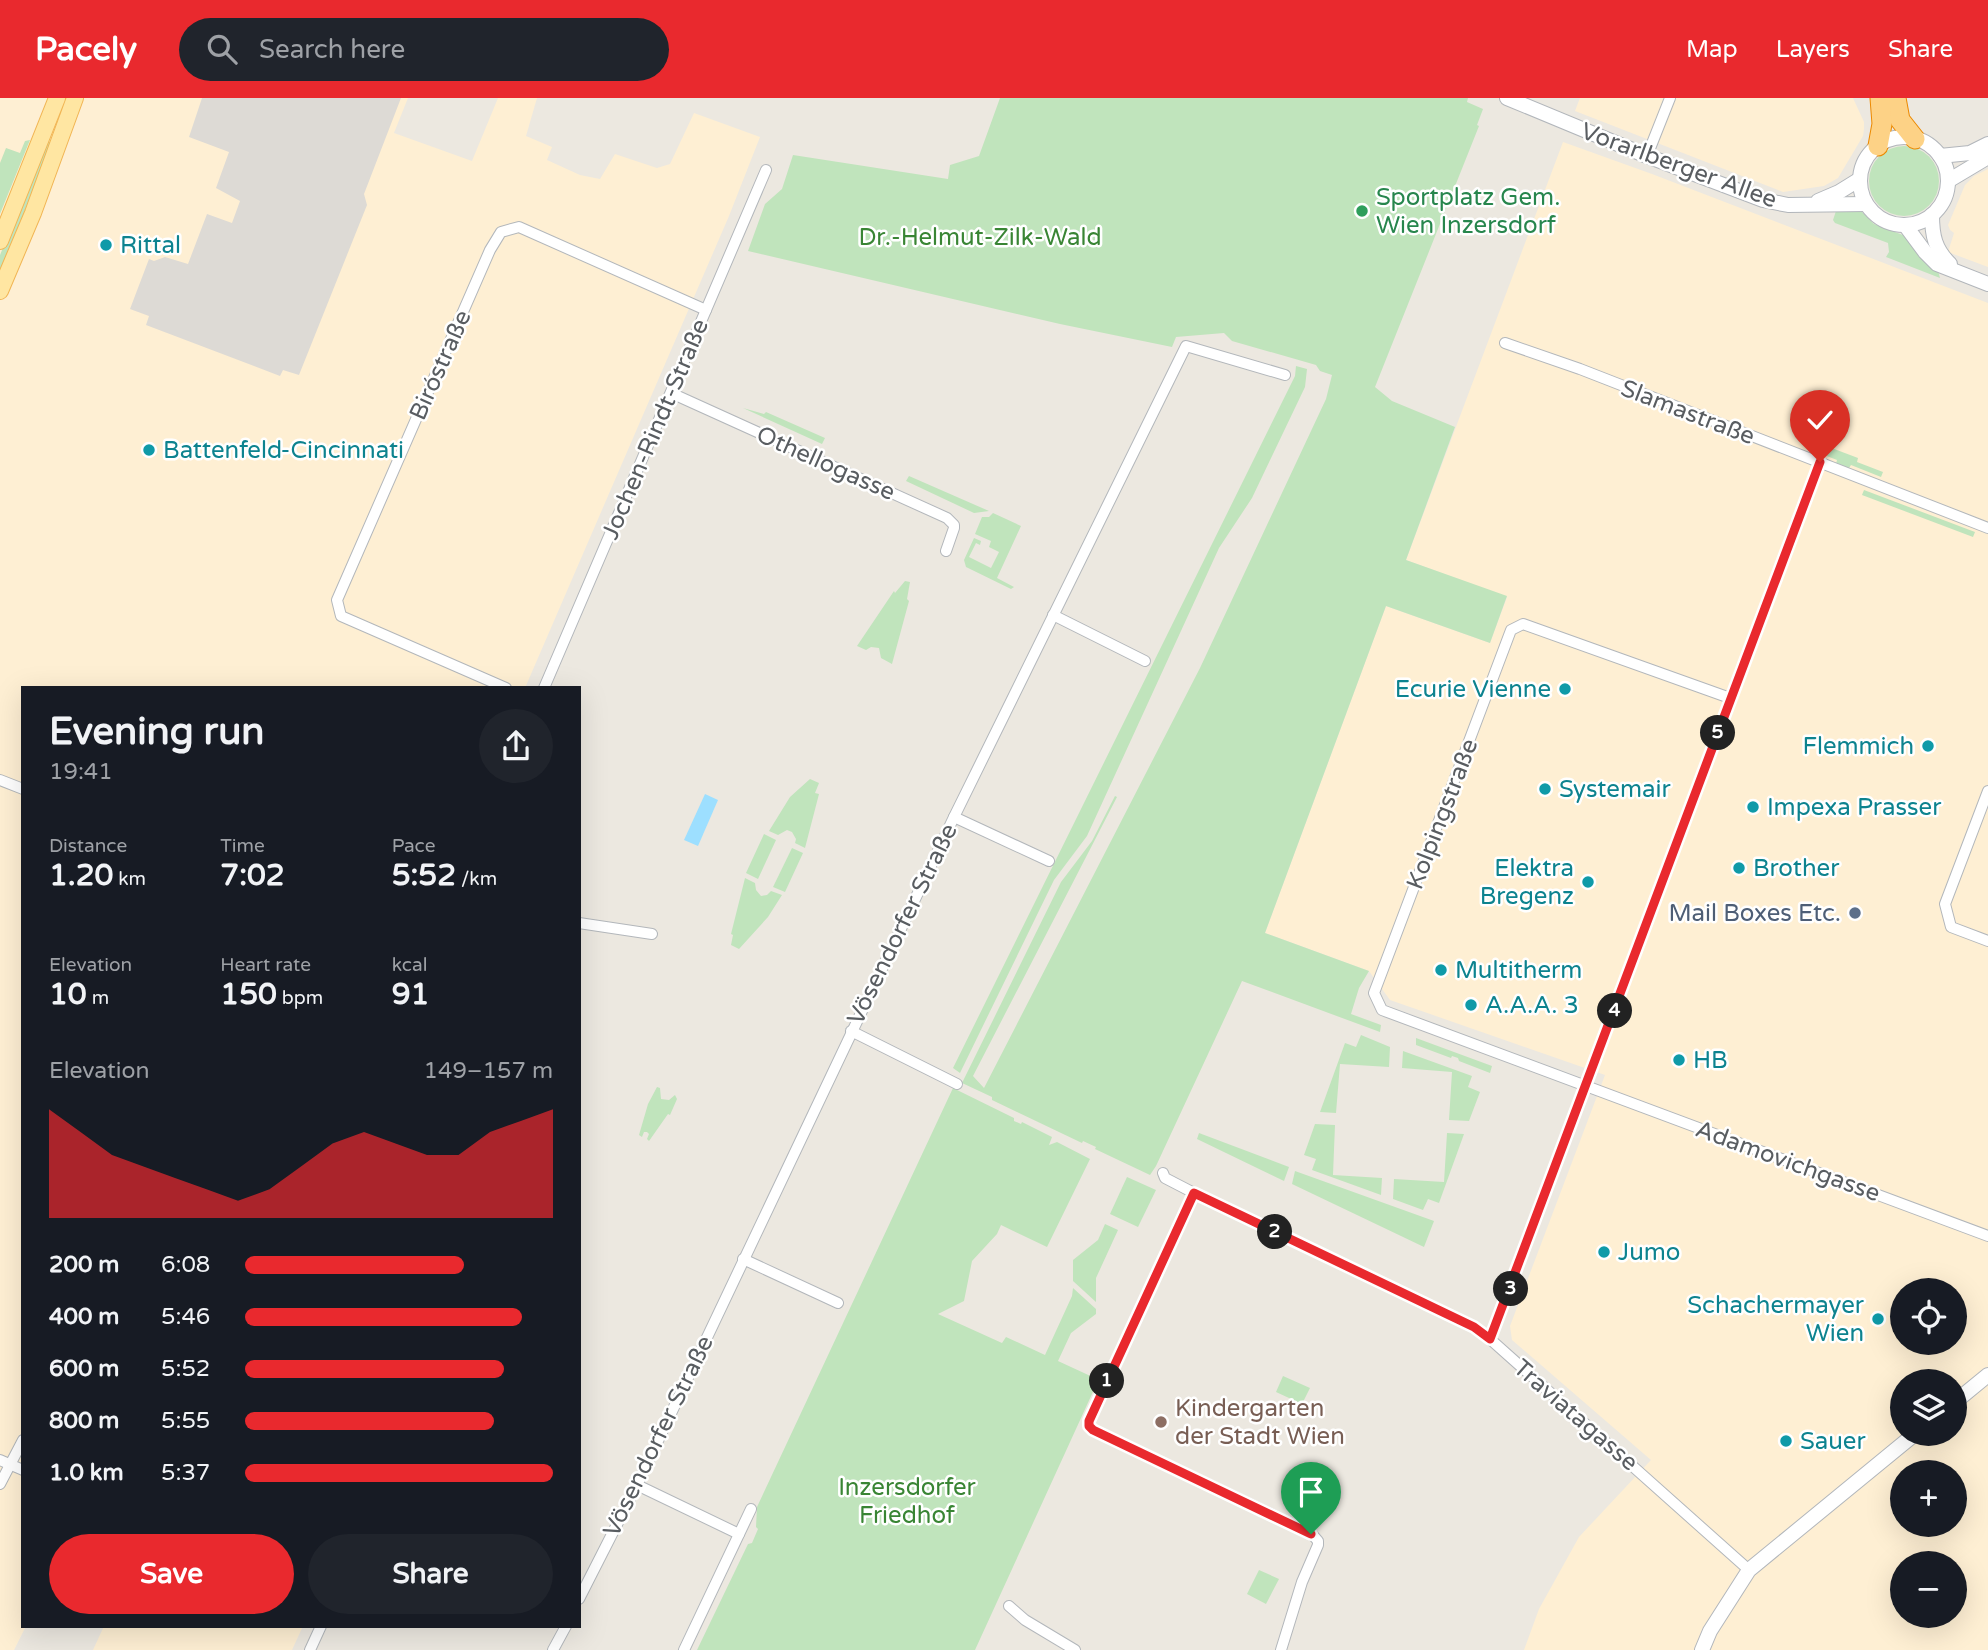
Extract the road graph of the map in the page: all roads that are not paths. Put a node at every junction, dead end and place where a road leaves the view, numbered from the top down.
1 (57, 98) edge
2 (75, 98) edge
3 (1507, 98) edge
4 (1670, 98) edge
5 (1880, 98) edge
6 (1896, 98) edge
7 (1915, 139) junction
8 (1988, 144) edge
9 (1878, 146) junction
10 (1647, 156) junction
11 (1940, 156) junction
12 (1988, 157) edge
13 (766, 170) dead end
14 (1860, 179) junction
15 (1948, 181) junction
16 (1814, 203) junction
17 (1866, 204) junction
18 (1932, 215) junction
19 (1905, 225) junction
20 (0, 241) edge
21 (1959, 272) junction
22 (1988, 284) edge
23 (0, 291) edge
24 (706, 310) junction
25 (1505, 343) dead end
26 (1285, 375) dead end
27 (671, 393) junction
28 (1820, 462) junction
29 (1988, 528) edge
30 (946, 551) dead end
31 (1054, 615) junction
32 (1145, 661) dead end
33 (501, 686) edge
34 (545, 686) edge
35 (1730, 698) junction
36 (0, 780) edge
37 (21, 788) edge
38 (1988, 790) edge
39 (954, 817) junction
40 (1049, 861) dead end
41 (581, 923) edge
42 (652, 934) dead end
43 (1988, 941) edge
44 (851, 1031) junction
45 (957, 1084) dead end
46 (1587, 1086) junction
47 (1163, 1173) dead end
48 (1194, 1193) junction
49 (1988, 1236) edge
50 (743, 1259) junction
51 (838, 1303) dead end
52 (1490, 1339) junction
53 (1988, 1374) edge
54 (1967, 1392) edge
55 (21, 1442) edge
56 (1900, 1446) edge
57 (5, 1462) edge
58 (21, 1470) edge
59 (0, 1484) edge
60 (637, 1485) junction
61 (751, 1509) dead end
62 (739, 1534) junction
63 (1749, 1570) junction
64 (581, 1595) edge
65 (1009, 1606) dead end
66 (320, 1628) edge
67 (565, 1628) edge
68 (310, 1650) edge
69 (553, 1650) edge
70 (684, 1650) edge
71 (1075, 1650) edge
72 (1281, 1650) edge
73 (1702, 1650) edge

1 - 20 main road
2 - 23 main road
3 - 10 main road, Vorarlberger Allee
4 - 10 street
5 - 9 highway
6 - 7 highway
7 - 9 main road
7 - 11 main road
8 - 11 main road
9 - 14 main road
10 - 16 main road, Vorarlberger Allee
11 - 15 main road
12 - 15 main road
13 - 24 street, Jochen-Rindt-Straße
14 - 16 main road, Vorarlberger Allee
14 - 17 main road
15 - 18 main road
16 - 17 main road, Vorarlberger Allee
17 - 19 main road
18 - 19 main road
18 - 21 main road
19 - 21 main road
21 - 22 main road
24 - 27 street, Jochen-Rindt-Straße
24 - 33 street, Biróstraße
25 - 28 street, Slamastraße
26 - 31 street, Vösendorfer Straße
27 - 30 street, Othellogasse
27 - 34 street, Jochen-Rindt-Straße
28 - 29 street, Slamastraße
28 - 35 street
31 - 32 street
31 - 39 street, Vösendorfer Straße
35 - 46 street
35 - 46 street, Kolpingstraße
36 - 37 street
38 - 43 street
39 - 40 street
39 - 44 street, Vösendorfer Straße
41 - 42 street
44 - 45 street
44 - 50 street, Vösendorfer Straße
46 - 49 street, Adamovichgasse
46 - 52 street
47 - 48 street, Traviatagasse
48 - 52 street, Traviatagasse
48 - 72 street
50 - 51 street
50 - 60 street, Vösendorfer Straße
52 - 63 street, Traviatagasse
53 - 54 main road
55 - 57 street
56 - 63 main road
57 - 58 street
57 - 59 street
60 - 62 street
60 - 64 street, Vösendorfer Straße
61 - 62 street
62 - 70 street
63 - 73 main road
65 - 71 street
66 - 68 street
67 - 69 street

